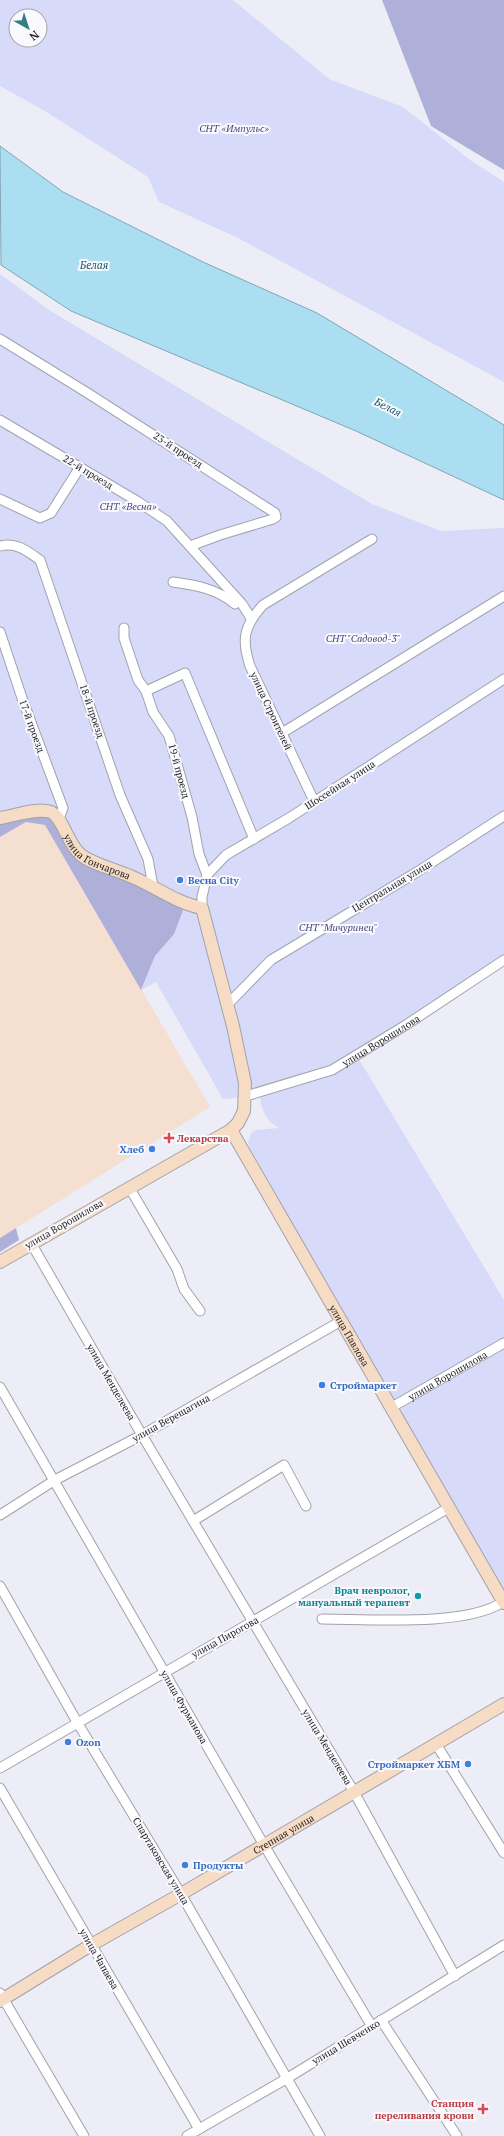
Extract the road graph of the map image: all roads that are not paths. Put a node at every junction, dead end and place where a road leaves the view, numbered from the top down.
1 (0, 339) edge
2 (0, 420) edge
3 (80, 468) junction
4 (0, 499) edge
5 (14, 506) junction
6 (0, 507) edge
7 (372, 539) dead end
8 (0, 546) edge
9 (190, 546) junction
10 (173, 582) dead end
11 (504, 596) edge
12 (251, 618) junction
13 (124, 628) dead end
14 (0, 632) edge
15 (504, 679) edge
16 (146, 691) junction
17 (282, 733) junction
18 (314, 801) junction
19 (504, 816) edge
20 (0, 818) edge
21 (59, 819) junction
22 (254, 839) junction
23 (207, 875) junction
24 (153, 886) junction
25 (202, 908) junction
26 (504, 960) edge
27 (227, 1005) junction
28 (246, 1096) junction
29 (231, 1130) junction
30 (129, 1187) junction
31 (31, 1243) junction
32 (0, 1262) edge
33 (200, 1311) dead end
34 (341, 1321) junction
35 (504, 1343) edge
36 (0, 1387) edge
37 (392, 1407) junction
38 (142, 1435) junction
39 (55, 1480) junction
40 (306, 1506) dead end
41 (450, 1507) junction
42 (0, 1515) edge
43 (193, 1521) junction
44 (0, 1586) edge
45 (504, 1602) edge
46 (322, 1619) dead end
47 (253, 1622) junction
48 (164, 1671) junction
49 (504, 1704) edge
50 (77, 1722) junction
51 (436, 1744) junction
52 (0, 1768) edge
53 (0, 1788) edge
54 (354, 1792) junction
55 (264, 1845) junction
56 (504, 1853) edge
57 (181, 1894) junction
58 (90, 1945) junction
59 (504, 1946) edge
60 (455, 1976) junction
61 (1, 1998) edge
62 (381, 2020) junction
63 (371, 2025) junction
64 (286, 2079) junction
65 (199, 2129) junction
66 (84, 2136) edge
67 (187, 2136) edge
68 (320, 2136) edge
69 (456, 2136) edge

1 - 9 street, 23-й проезд
2 - 3 street, 22-й проезд
3 - 5 street
3 - 9 street, 22-й проезд
4 - 5 street
5 - 6 street
7 - 12 street
8 - 24 street, 18-й проезд
9 - 12 street, 22-й проезд
10 - 12 street
11 - 17 street
12 - 17 street, улица Строителей
13 - 16 street, 19-й проезд
14 - 21 street, 17-й проезд
15 - 18 street, Шоссейная улица
16 - 22 street
16 - 23 street, 19-й проезд
17 - 18 street, улица Строителей
18 - 22 street, Шоссейная улица
19 - 27 street, Центральная улица
20 - 21 street, улица Гончарова
21 - 24 street, улица Гончарова
22 - 23 street, Шоссейная улица
23 - 25 street
24 - 25 street, улица Гончарова
25 - 27 street
26 - 28 street, улица Ворошилова
27 - 28 street
28 - 29 street
29 - 30 street, улица Ворошилова
29 - 34 street, улица Павлова
30 - 31 street, улица Ворошилова
30 - 33 street
31 - 32 street, улица Ворошилова
31 - 38 street, улица Менделеева
34 - 37 street, улица Павлова
34 - 38 street, улица Верещагина
35 - 37 street, улица Ворошилова
36 - 39 street, улица Фурманова
37 - 41 street, улица Павлова
38 - 39 street, улица Верещагина
38 - 43 street, улица Менделеева
39 - 42 street, улица Верещагина
39 - 48 street, улица Фурманова
40 - 43 street
41 - 45 street, улица Павлова
41 - 47 street, улица Пирогова
43 - 47 street, улица Менделеева
44 - 50 street, Спартаковская улица
45 - 46 street
47 - 48 street, улица Пирогова
47 - 54 street, улица Менделеева
48 - 50 street, улица Пирогова
48 - 55 street, улица Фурманова
49 - 51 street, Степная улица
50 - 52 street, улица Пирогова
50 - 57 street, Спартаковская улица
51 - 54 street, Степная улица
51 - 56 street
53 - 58 street, улица Чапаева
54 - 55 street, Степная улица
54 - 60 street, улица Менделеева
55 - 57 street, Степная улица
55 - 63 street, улица Фурманова
57 - 58 street, Степная улица
57 - 64 street, Спартаковская улица
58 - 61 street, Степная улица
58 - 65 street, улица Чапаева
59 - 60 street, улица Шевченко
60 - 62 street, улица Шевченко
61 - 66 street
62 - 63 street, улица Шевченко
62 - 69 street
63 - 64 street, улица Шевченко
64 - 65 street, улица Шевченко
64 - 68 street, Спартаковская улица
65 - 67 street, улица Шевченко

